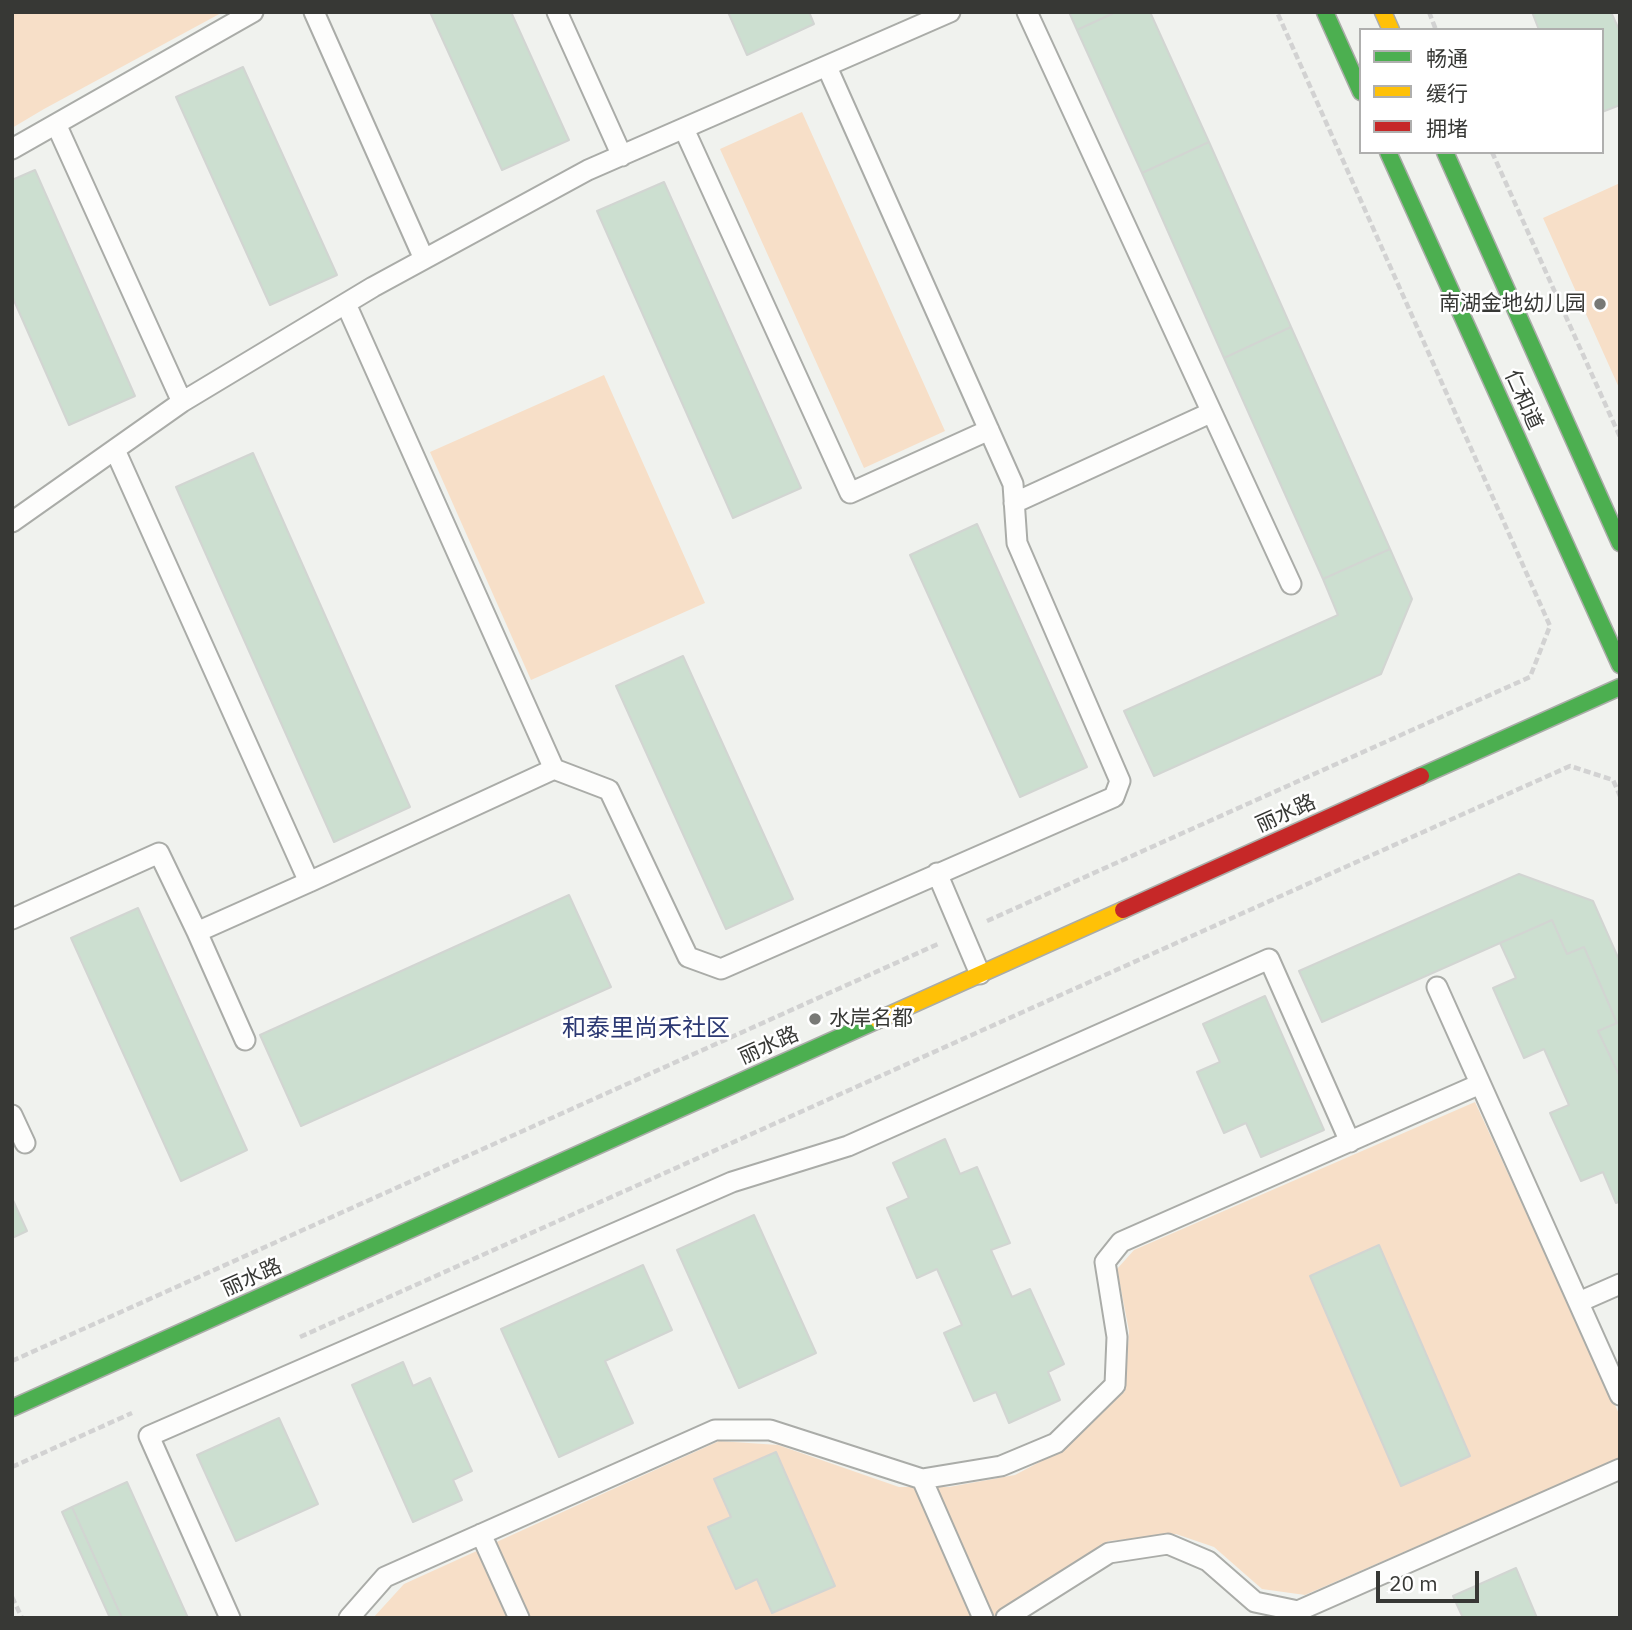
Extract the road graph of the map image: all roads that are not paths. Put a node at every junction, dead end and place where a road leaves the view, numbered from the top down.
1 (253, 12) edge
2 (314, 12) edge
3 (557, 12) edge
4 (950, 12) edge
5 (1027, 12) edge
6 (1325, 12) edge
7 (1383, 12) edge
8 (1390, 28) edge
9 (827, 67) junction
10 (1359, 88) edge
11 (56, 124) junction
12 (684, 129) junction
13 (12, 149) edge
14 (1389, 154) edge
15 (1446, 154) edge
16 (622, 156) junction
17 (424, 259) junction
18 (346, 304) junction
19 (182, 402) junction
20 (1210, 413) junction
21 (989, 430) junction
22 (115, 450) junction
23 (1014, 503) junction
24 (12, 522) edge
25 (1620, 543) edge
26 (1291, 584) dead end
27 (1620, 665) edge
28 (1620, 687) edge
29 (554, 769) junction
30 (937, 873) junction
31 (309, 882) junction
32 (12, 919) edge
33 (197, 932) junction
34 (980, 974) junction
35 (1437, 986) dead end
36 (245, 1040) dead end
37 (1480, 1084) junction
38 (12, 1115) edge
39 (1350, 1142) junction
40 (25, 1143) dead end
41 (1620, 1284) edge
42 (1579, 1302) junction
43 (1620, 1395) edge
44 (12, 1408) edge
45 (1620, 1469) edge
46 (922, 1479) junction
47 (481, 1534) junction
48 (230, 1618) edge
49 (349, 1618) edge
50 (519, 1618) edge
51 (984, 1618) edge
52 (1006, 1618) edge

1 - 11 lane
2 - 17 lane
3 - 16 lane
4 - 9 lane
5 - 20 lane
6 - 10 street
7 - 8 street
9 - 12 lane
9 - 21 lane
11 - 13 lane
11 - 19 lane
12 - 16 lane
12 - 21 lane
14 - 27 street, 仁和道
15 - 25 street, 仁和道
16 - 17 lane
17 - 18 lane
18 - 19 lane
18 - 29 lane
19 - 22 lane
20 - 23 lane
20 - 26 lane
21 - 23 lane
22 - 24 lane
22 - 31 lane
23 - 30 lane
28 - 34 street, 丽水路
29 - 30 lane
29 - 31 lane
30 - 34 lane
31 - 33 lane
32 - 33 lane
33 - 36 lane
34 - 44 street, 丽水路
35 - 37 lane
37 - 39 lane
37 - 42 lane
38 - 40 lane
39 - 46 lane
39 - 48 lane
41 - 42 lane
42 - 43 lane
45 - 52 lane
46 - 47 lane
46 - 51 lane
47 - 49 lane
47 - 50 lane

